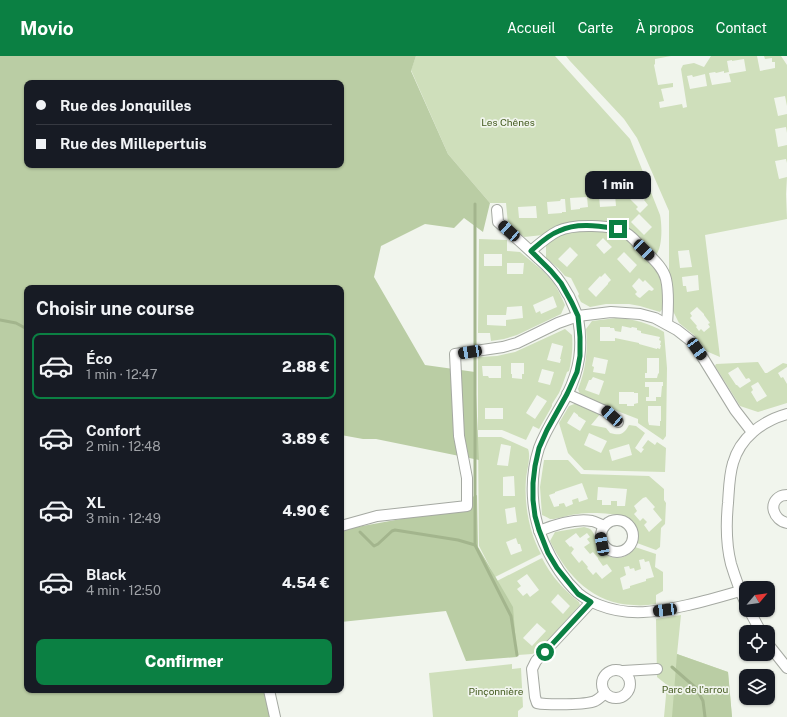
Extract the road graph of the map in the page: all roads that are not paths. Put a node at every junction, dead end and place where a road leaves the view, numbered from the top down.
1 (497, 210) dead end
2 (531, 251) junction
3 (578, 316) junction
4 (667, 324) junction
5 (567, 394) junction
6 (787, 414) edge
7 (618, 422) dead end
8 (752, 432) junction
9 (787, 495) edge
10 (787, 523) edge
11 (344, 525) edge
12 (604, 526) dead end
13 (539, 530) junction
14 (739, 588) edge
15 (739, 591) edge
16 (591, 602) junction
17 (775, 653) edge
18 (787, 668) edge
19 (657, 669) dead end
20 (623, 671) junction
21 (270, 693) edge
22 (605, 693) junction
23 (275, 717) edge

1 - 2 street
2 - 3 street
2 - 4 street
3 - 4 street
3 - 5 street
3 - 11 street
4 - 8 street
5 - 7 street
5 - 13 street
6 - 8 street
8 - 14 street
9 - 10 street
12 - 13 street
13 - 16 street
15 - 16 street
16 - 22 street
17 - 18 street
19 - 20 street
20 - 22 street
20 - 22 street
21 - 23 street

